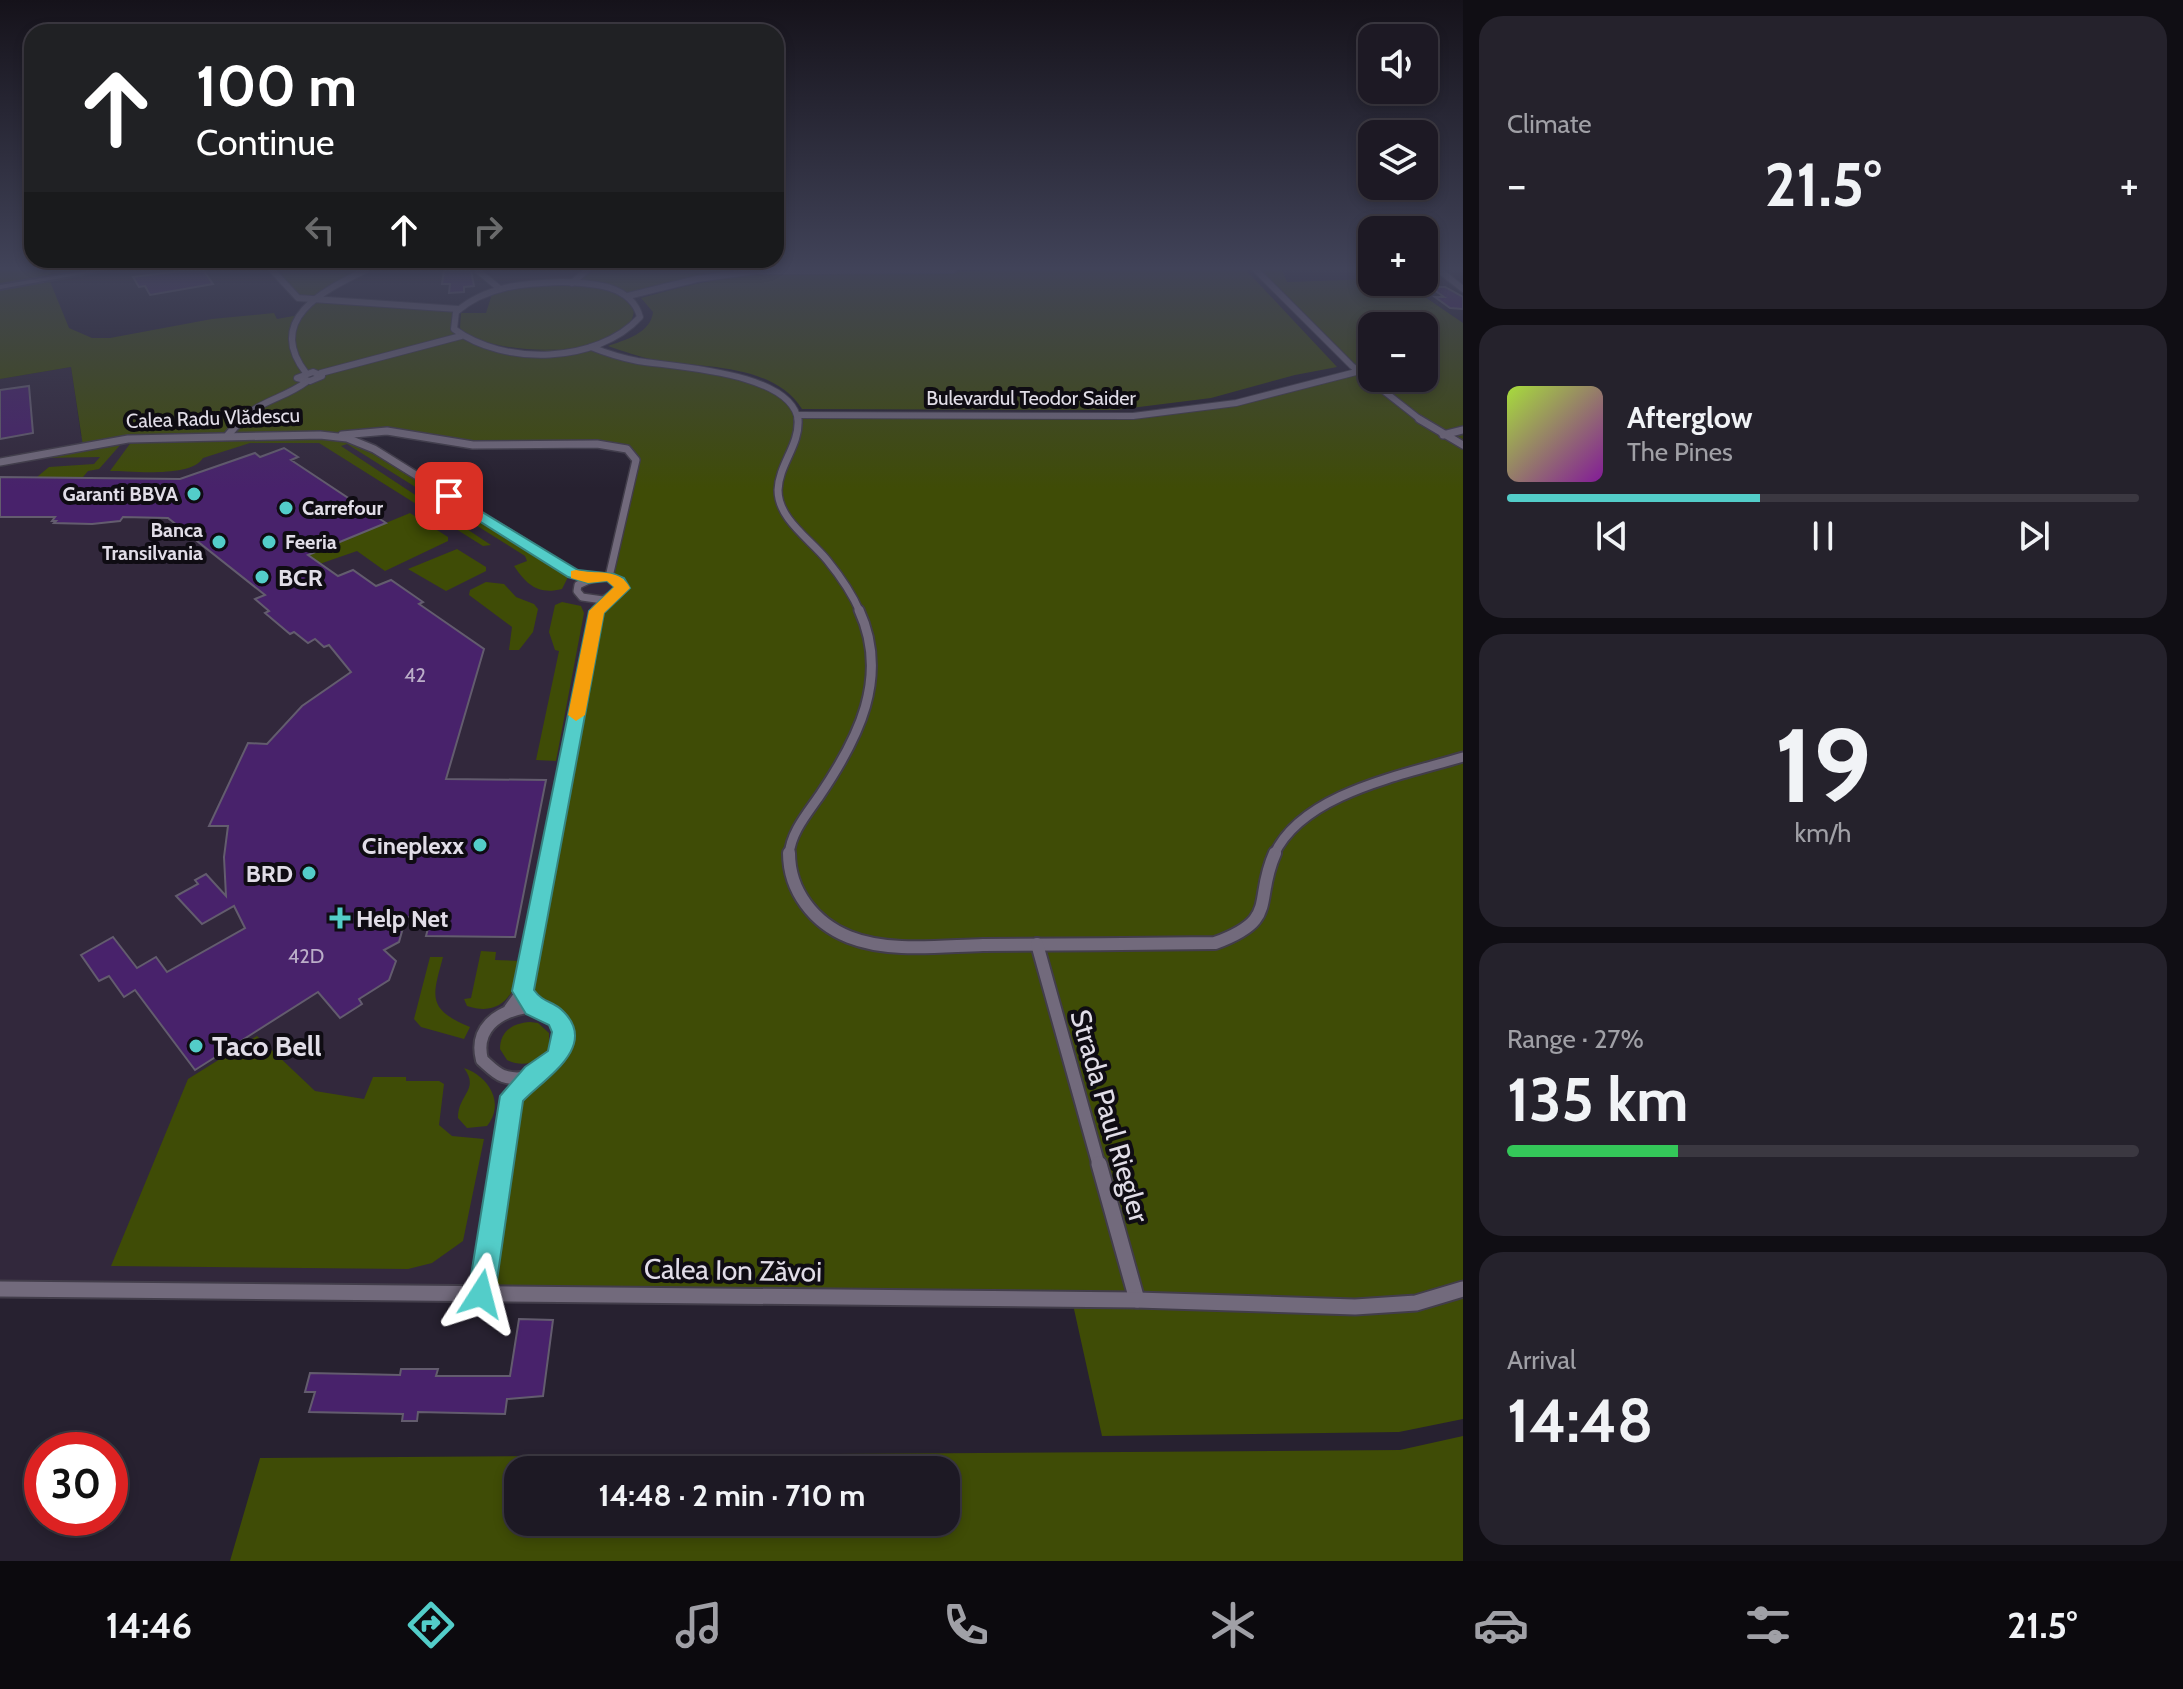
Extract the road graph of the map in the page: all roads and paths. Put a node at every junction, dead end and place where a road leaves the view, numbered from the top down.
1 (291, 343) edge
2 (435, 343) edge
3 (476, 343) edge
4 (603, 343) edge
5 (1327, 343) edge
6 (591, 347) junction
7 (1356, 372) junction
8 (306, 373) junction
9 (321, 373) junction
10 (306, 382) junction
11 (798, 415) junction
12 (1463, 430) edge
13 (378, 434) junction
14 (228, 435) junction
15 (1443, 435) junction
16 (334, 436) junction
17 (361, 440) junction
18 (1463, 445) edge
19 (374, 449) junction
20 (0, 462) edge
21 (611, 562) junction
22 (609, 577) junction
23 (588, 579) junction
24 (589, 599) junction
25 (607, 600) junction
26 (596, 611) junction
27 (1463, 757) edge
28 (1037, 944) junction
29 (523, 991) junction
30 (534, 1007) junction
31 (510, 1009) junction
32 (533, 1074) junction
33 (501, 1075) junction
34 (512, 1096) junction
35 (0, 1289) edge
36 (1463, 1289) edge
37 (481, 1294) junction
38 (1137, 1300) junction

1 - 8 street
2 - 9 street
3 - 6 street
4 - 6 street
5 - 7 street
6 - 11 street
7 - 11 street, Bulevardul Teodor Saider
7 - 15 street
8 - 9 street
8 - 10 street
9 - 10 street
10 - 14 street
11 - 28 street
12 - 15 street
13 - 16 street, Calea Radu Vlădescu
13 - 17 street, Calea Radu Vlădescu
13 - 19 street
13 - 21 street, Calea Radu Vlădescu
14 - 16 street, Calea Radu Vlădescu
14 - 20 street, Calea Radu Vlădescu
15 - 18 street
16 - 17 street, Calea Radu Vlădescu
17 - 19 street, Calea Radu Vlădescu
19 - 23 street, Calea Radu Vlădescu
21 - 22 street, Calea Radu Vlădescu
21 - 23 street, Calea Radu Vlădescu
22 - 23 street
22 - 25 street, Calea Radu Vlădescu
23 - 24 street
24 - 25 street
24 - 26 street
25 - 26 street
26 - 29 street
27 - 28 street
28 - 38 street, Strada Paul Riegler
29 - 30 street
29 - 31 street
30 - 31 street
30 - 32 street
31 - 33 street
32 - 33 street
32 - 34 street
33 - 34 street
34 - 37 street
35 - 37 street, Calea Ion Zăvoi
36 - 38 street, Calea Ion Zăvoi
37 - 38 street, Calea Ion Zăvoi

